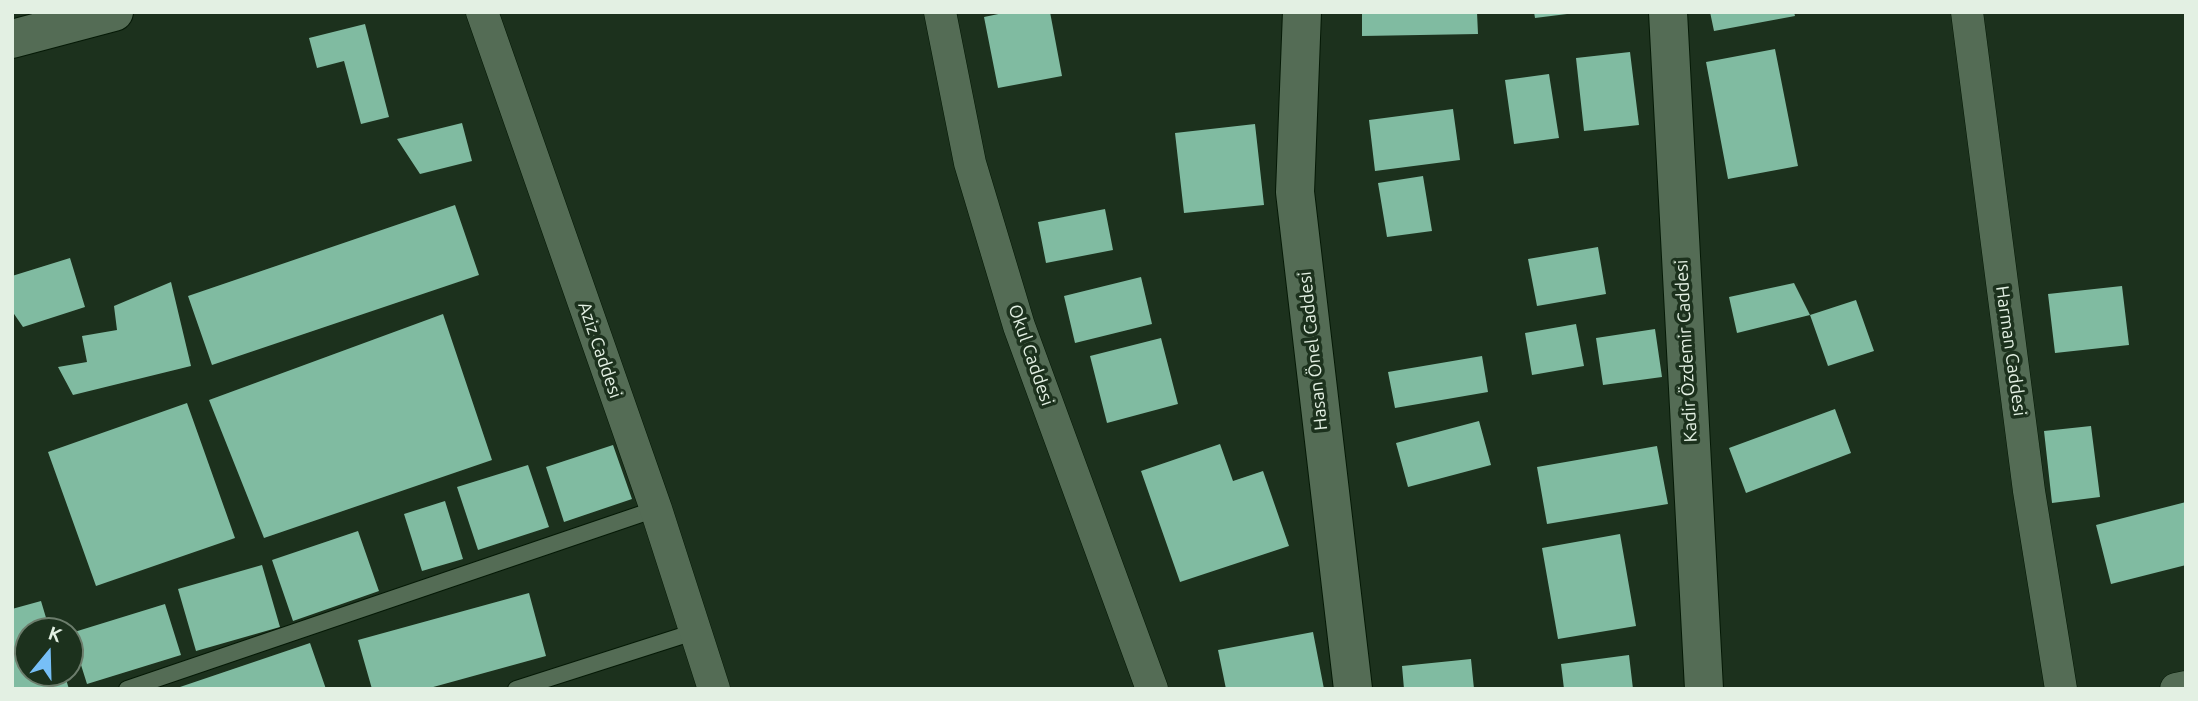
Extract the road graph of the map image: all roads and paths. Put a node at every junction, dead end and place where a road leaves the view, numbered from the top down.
1 (114, 12) edge
2 (482, 12) edge
3 (940, 12) edge
4 (1302, 12) edge
5 (1668, 12) edge
6 (1967, 12) edge
7 (50, 20) edge
8 (12, 39) edge
9 (656, 509) junction
10 (694, 632) junction
11 (2186, 687) edge
12 (127, 689) edge
13 (516, 689) edge
14 (715, 689) edge
15 (1152, 689) edge
16 (1353, 689) edge
17 (1704, 689) edge
18 (2061, 689) edge
19 (2176, 689) edge

1 - 7 street
2 - 9 street, Aziz Caddesi
3 - 15 street, Okul Caddesi
4 - 16 street, Hasan Önel Caddesi
5 - 17 street, Kadir Özdemir Caddesi
6 - 18 street, Harman Caddesi
7 - 8 street
9 - 10 street, Aziz Caddesi
9 - 12 lane
10 - 13 lane
10 - 14 street, Aziz Caddesi
11 - 19 street

